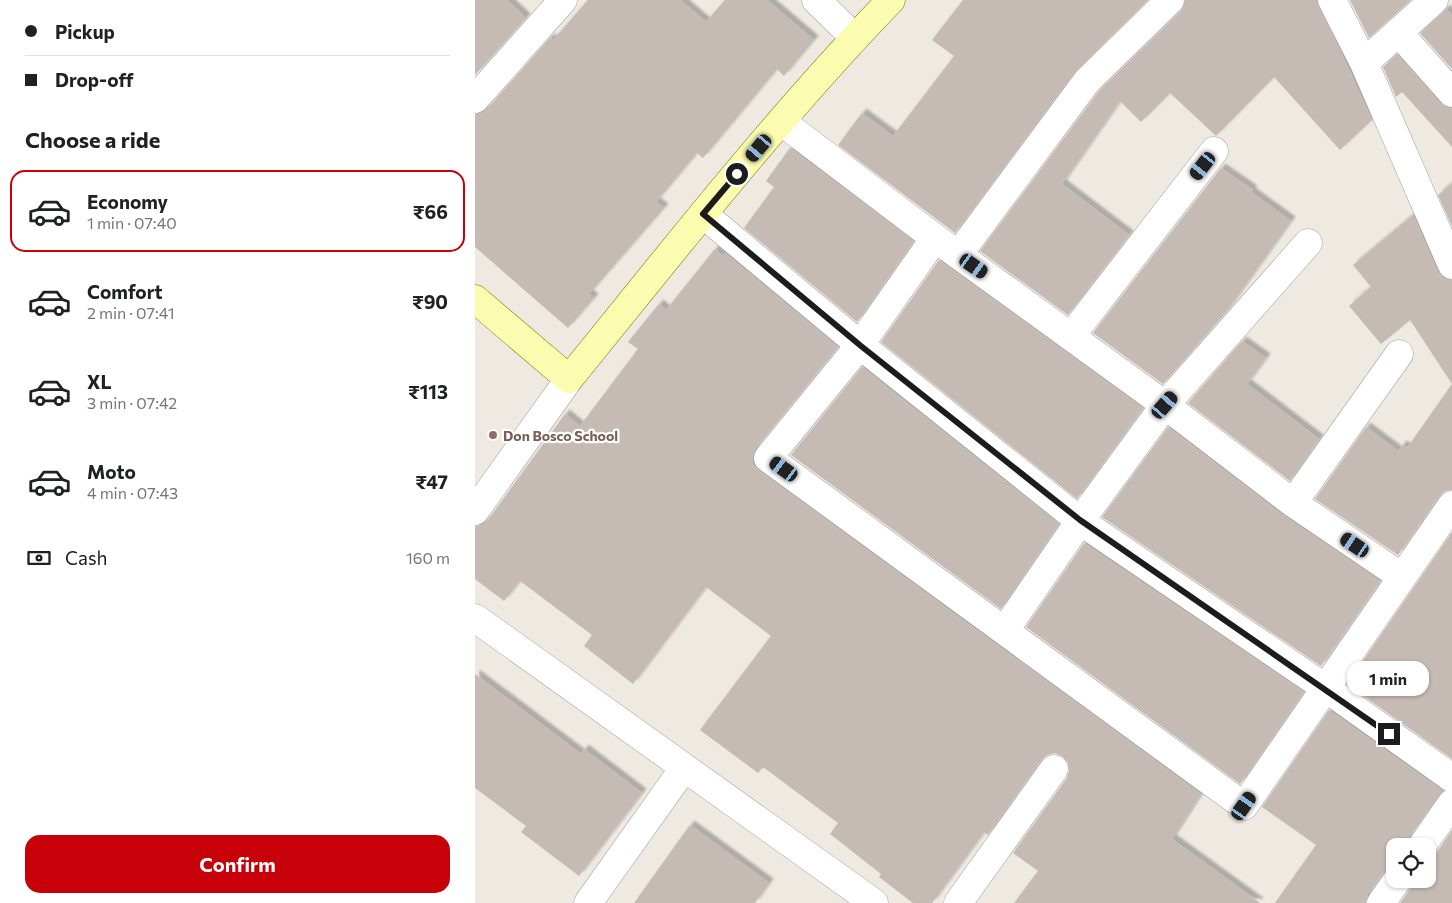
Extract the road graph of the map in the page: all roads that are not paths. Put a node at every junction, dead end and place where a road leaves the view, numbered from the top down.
1 (816, 0) edge
2 (891, 0) edge
3 (1171, 0) edge
4 (1332, 0) edge
5 (1434, 0) edge
6 (549, 5) edge
7 (1398, 32) junction
8 (855, 38) junction
9 (1364, 63) junction
10 (1452, 93) edge
11 (475, 99) edge
12 (782, 122) junction
13 (1215, 151) dead end
14 (703, 214) junction
15 (935, 238) junction
16 (1308, 244) dead end
17 (958, 255) junction
18 (1452, 265) edge
19 (475, 300) edge
20 (1071, 336) junction
21 (861, 346) junction
22 (1399, 354) dead end
23 (569, 379) junction
24 (1165, 405) junction
25 (1293, 503) junction
26 (1452, 506) edge
27 (475, 511) edge
28 (1080, 520) junction
29 (1402, 577) junction
30 (475, 618) edge
31 (1005, 630) junction
32 (1327, 689) junction
33 (685, 768) junction
34 (1054, 769) dead end
35 (1452, 778) edge
36 (1452, 803) edge
37 (1427, 838) edge
38 (1392, 888) edge
39 (588, 903) edge
40 (874, 903) edge
41 (958, 903) edge
42 (1381, 903) edge

1 - 8 street
2 - 8 street
3 - 17 street
4 - 9 street
5 - 7 street
6 - 11 street
7 - 9 street
7 - 10 street
8 - 12 street
9 - 18 street
12 - 14 street
12 - 15 street
13 - 20 street
14 - 21 street
14 - 23 street
15 - 17 street
15 - 21 street
16 - 24 street
17 - 20 street
19 - 23 street
20 - 24 street
21 - 28 street
21 - 31 street
22 - 25 street
23 - 27 street
24 - 25 street
24 - 28 street
25 - 29 street
26 - 29 street
28 - 31 street
28 - 32 street
29 - 32 street
30 - 33 street
31 - 32 street
32 - 35 street
33 - 39 street
33 - 40 street
34 - 41 street
36 - 37 street
38 - 42 street

